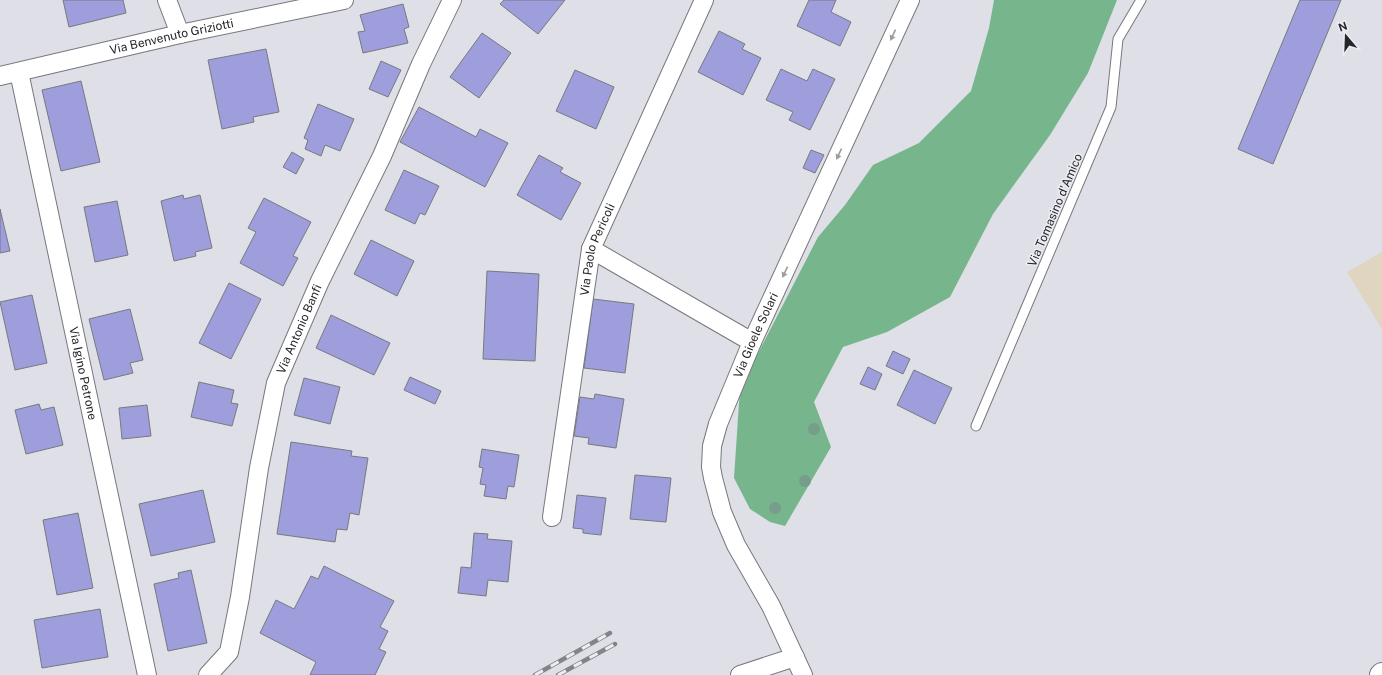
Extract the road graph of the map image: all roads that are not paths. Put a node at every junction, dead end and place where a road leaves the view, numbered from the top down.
1 (167, 0) edge
2 (344, 0) edge
3 (452, 0) edge
4 (704, 0) edge
5 (910, 0) edge
6 (1141, 0) edge
7 (180, 34) junction
8 (19, 72) junction
9 (0, 76) edge
10 (591, 249) junction
11 (752, 342) junction
12 (976, 426) dead end
13 (552, 517) dead end
14 (795, 657) junction
15 (146, 675) edge
16 (208, 675) edge
17 (740, 675) edge
18 (803, 675) edge

1 - 7 street
2 - 7 street, Via Benvenuto Griziotti
3 - 16 street, Via Antonio Banfi
4 - 10 street, Via Paolo Pericoli
5 -> 11 street, Via Gioele Solari
6 - 12 lane, Via Tomasino d'Amico
7 - 8 street, Via Benvenuto Griziotti
8 - 9 street, Via Benvenuto Griziotti
8 - 15 street, Via Igino Petrone
10 - 11 street
10 - 13 street, Via Paolo Pericoli
11 - 14 street, Via Gioele Solari
14 - 17 street
14 - 18 street, Via Gioele Solari

